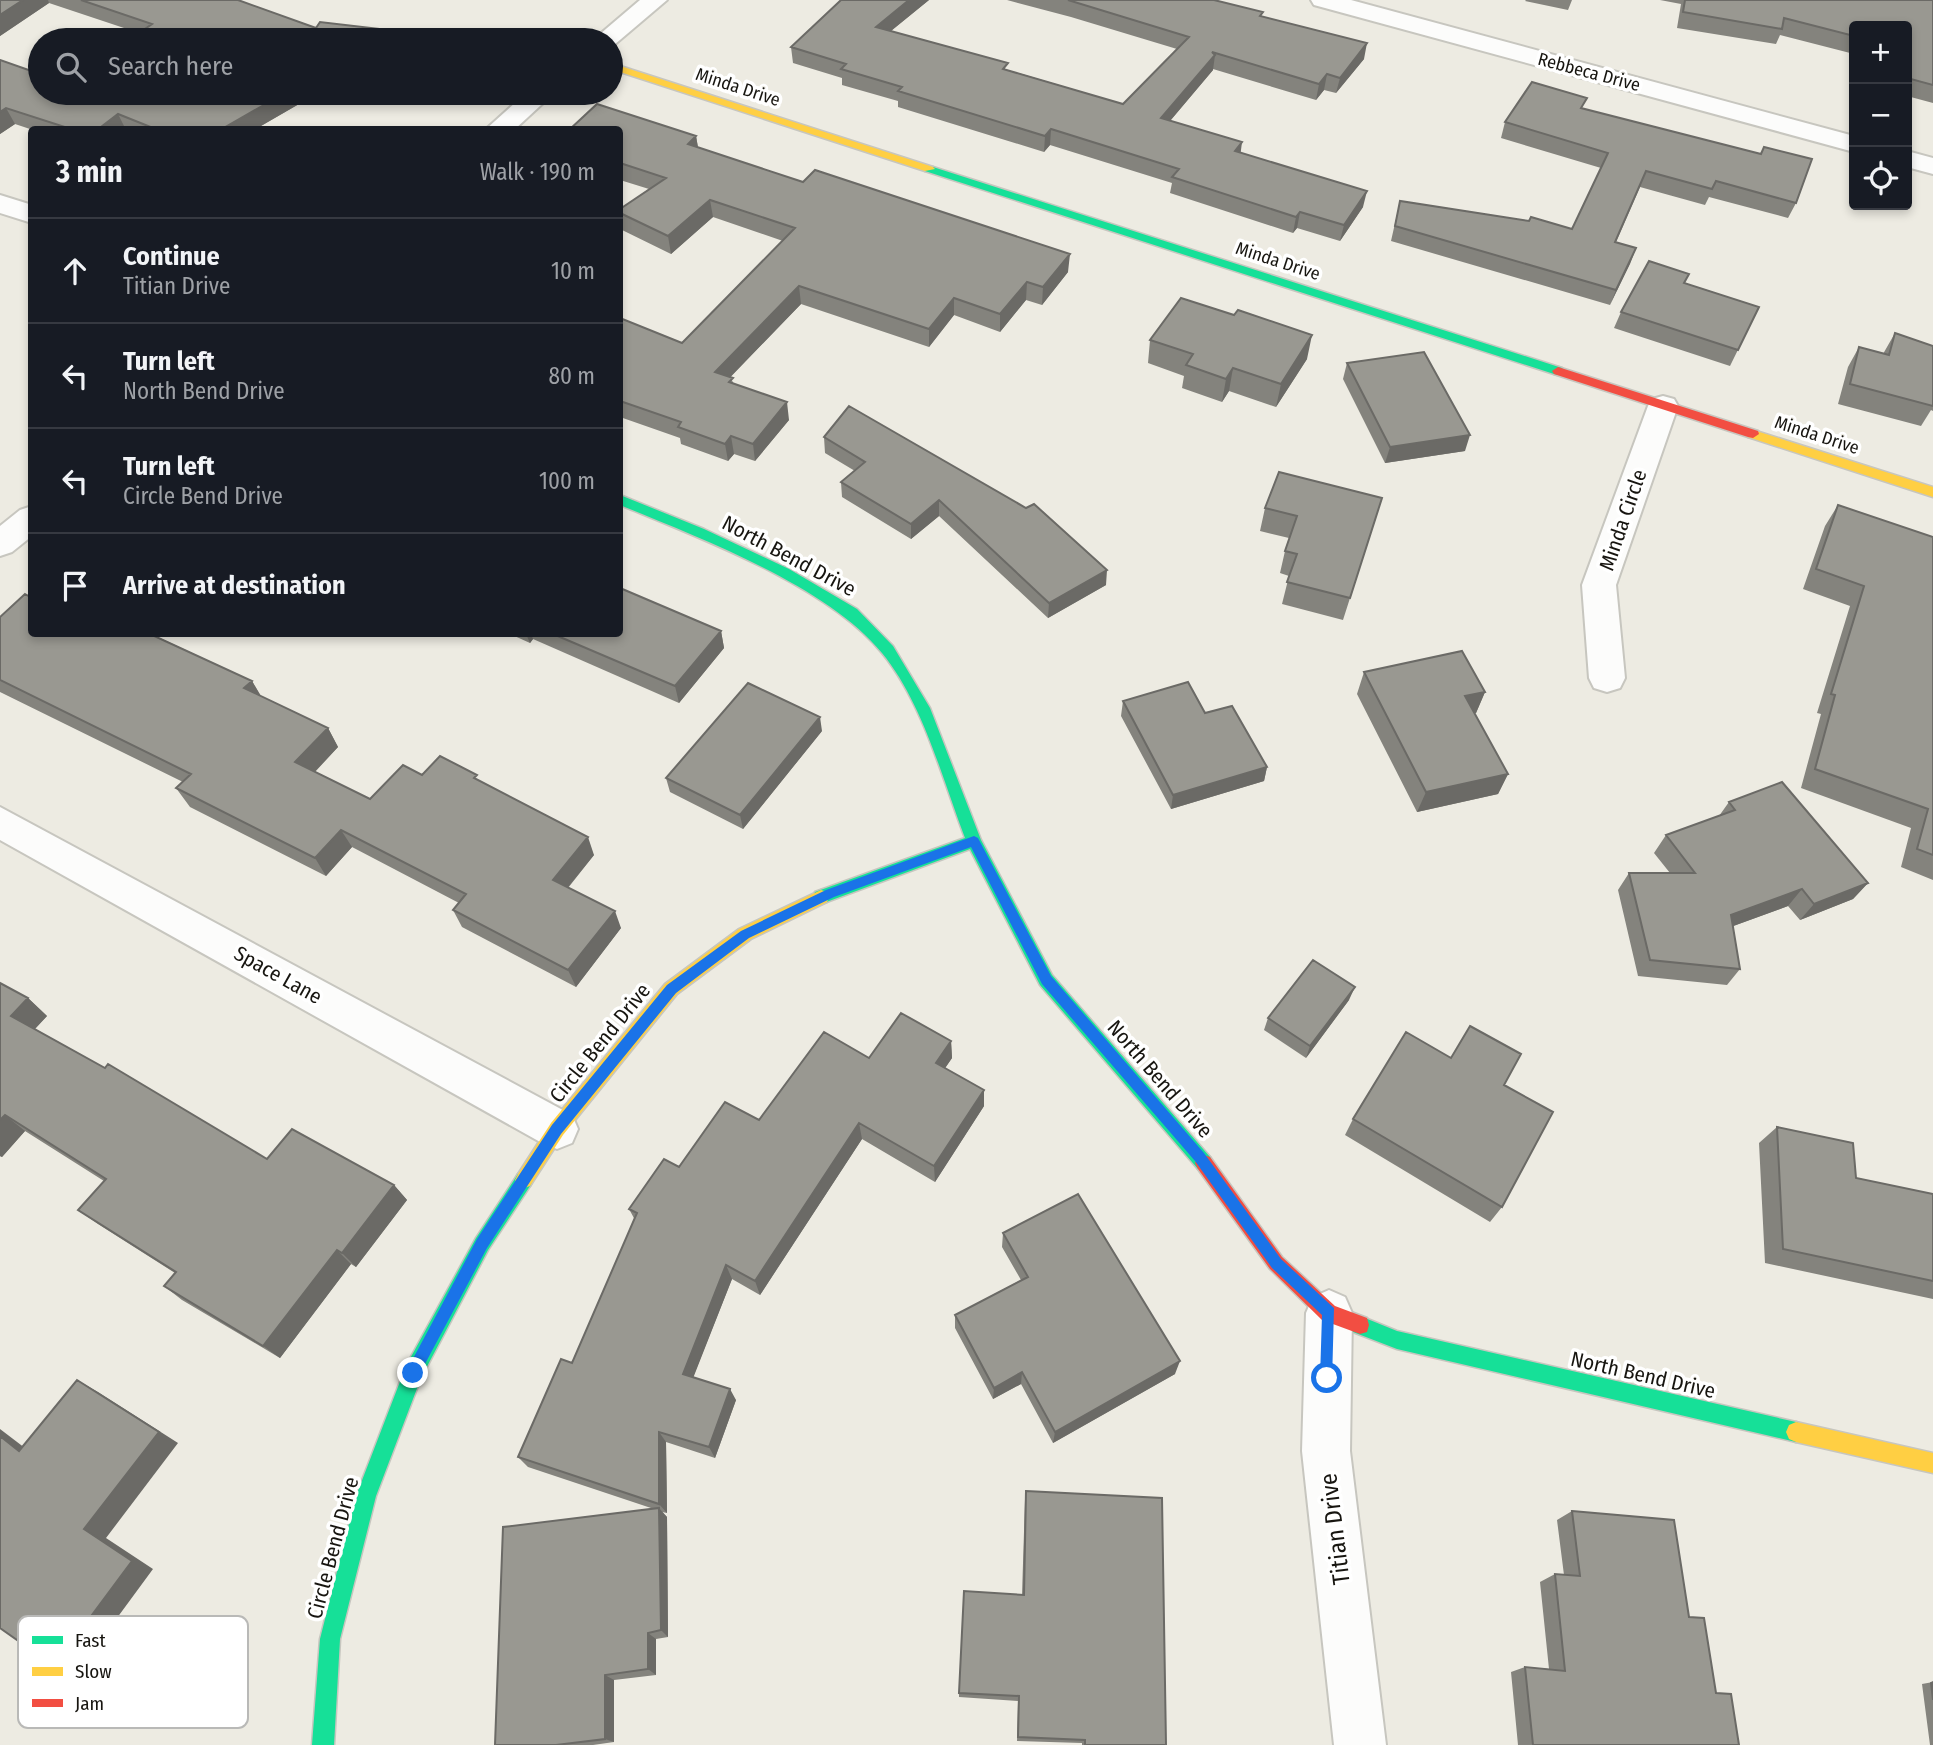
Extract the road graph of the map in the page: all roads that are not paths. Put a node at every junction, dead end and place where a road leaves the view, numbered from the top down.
1 (655, 0) edge
2 (1323, 0) edge
3 (620, 28) edge
4 (623, 70) edge
5 (527, 105) edge
6 (503, 126) edge
7 (1849, 143) edge
8 (1912, 160) edge
9 (1933, 166) edge
10 (0, 203) edge
11 (28, 214) edge
12 (1663, 405) junction
13 (1933, 492) edge
14 (623, 501) edge
15 (28, 521) edge
16 (0, 544) edge
17 (1607, 678) dead end
18 (0, 821) edge
19 (974, 841) junction
20 (556, 1129) junction
21 (1329, 1312) junction
22 (1933, 1463) edge
23 (323, 1745) edge
24 (1360, 1745) edge

1 - 3 street
2 - 7 street, Rebbeca Drive
4 - 12 street, Minda Drive
5 - 6 street
8 - 9 street
10 - 11 street
12 - 13 street, Minda Drive
12 - 17 street, Minda Circle
14 - 19 street, North Bend Drive
15 - 16 street
18 - 20 street, Space Lane
19 - 20 street, Circle Bend Drive
19 - 21 street, North Bend Drive
20 - 23 street, Circle Bend Drive
21 - 22 street, North Bend Drive
21 - 24 street, Titian Drive

